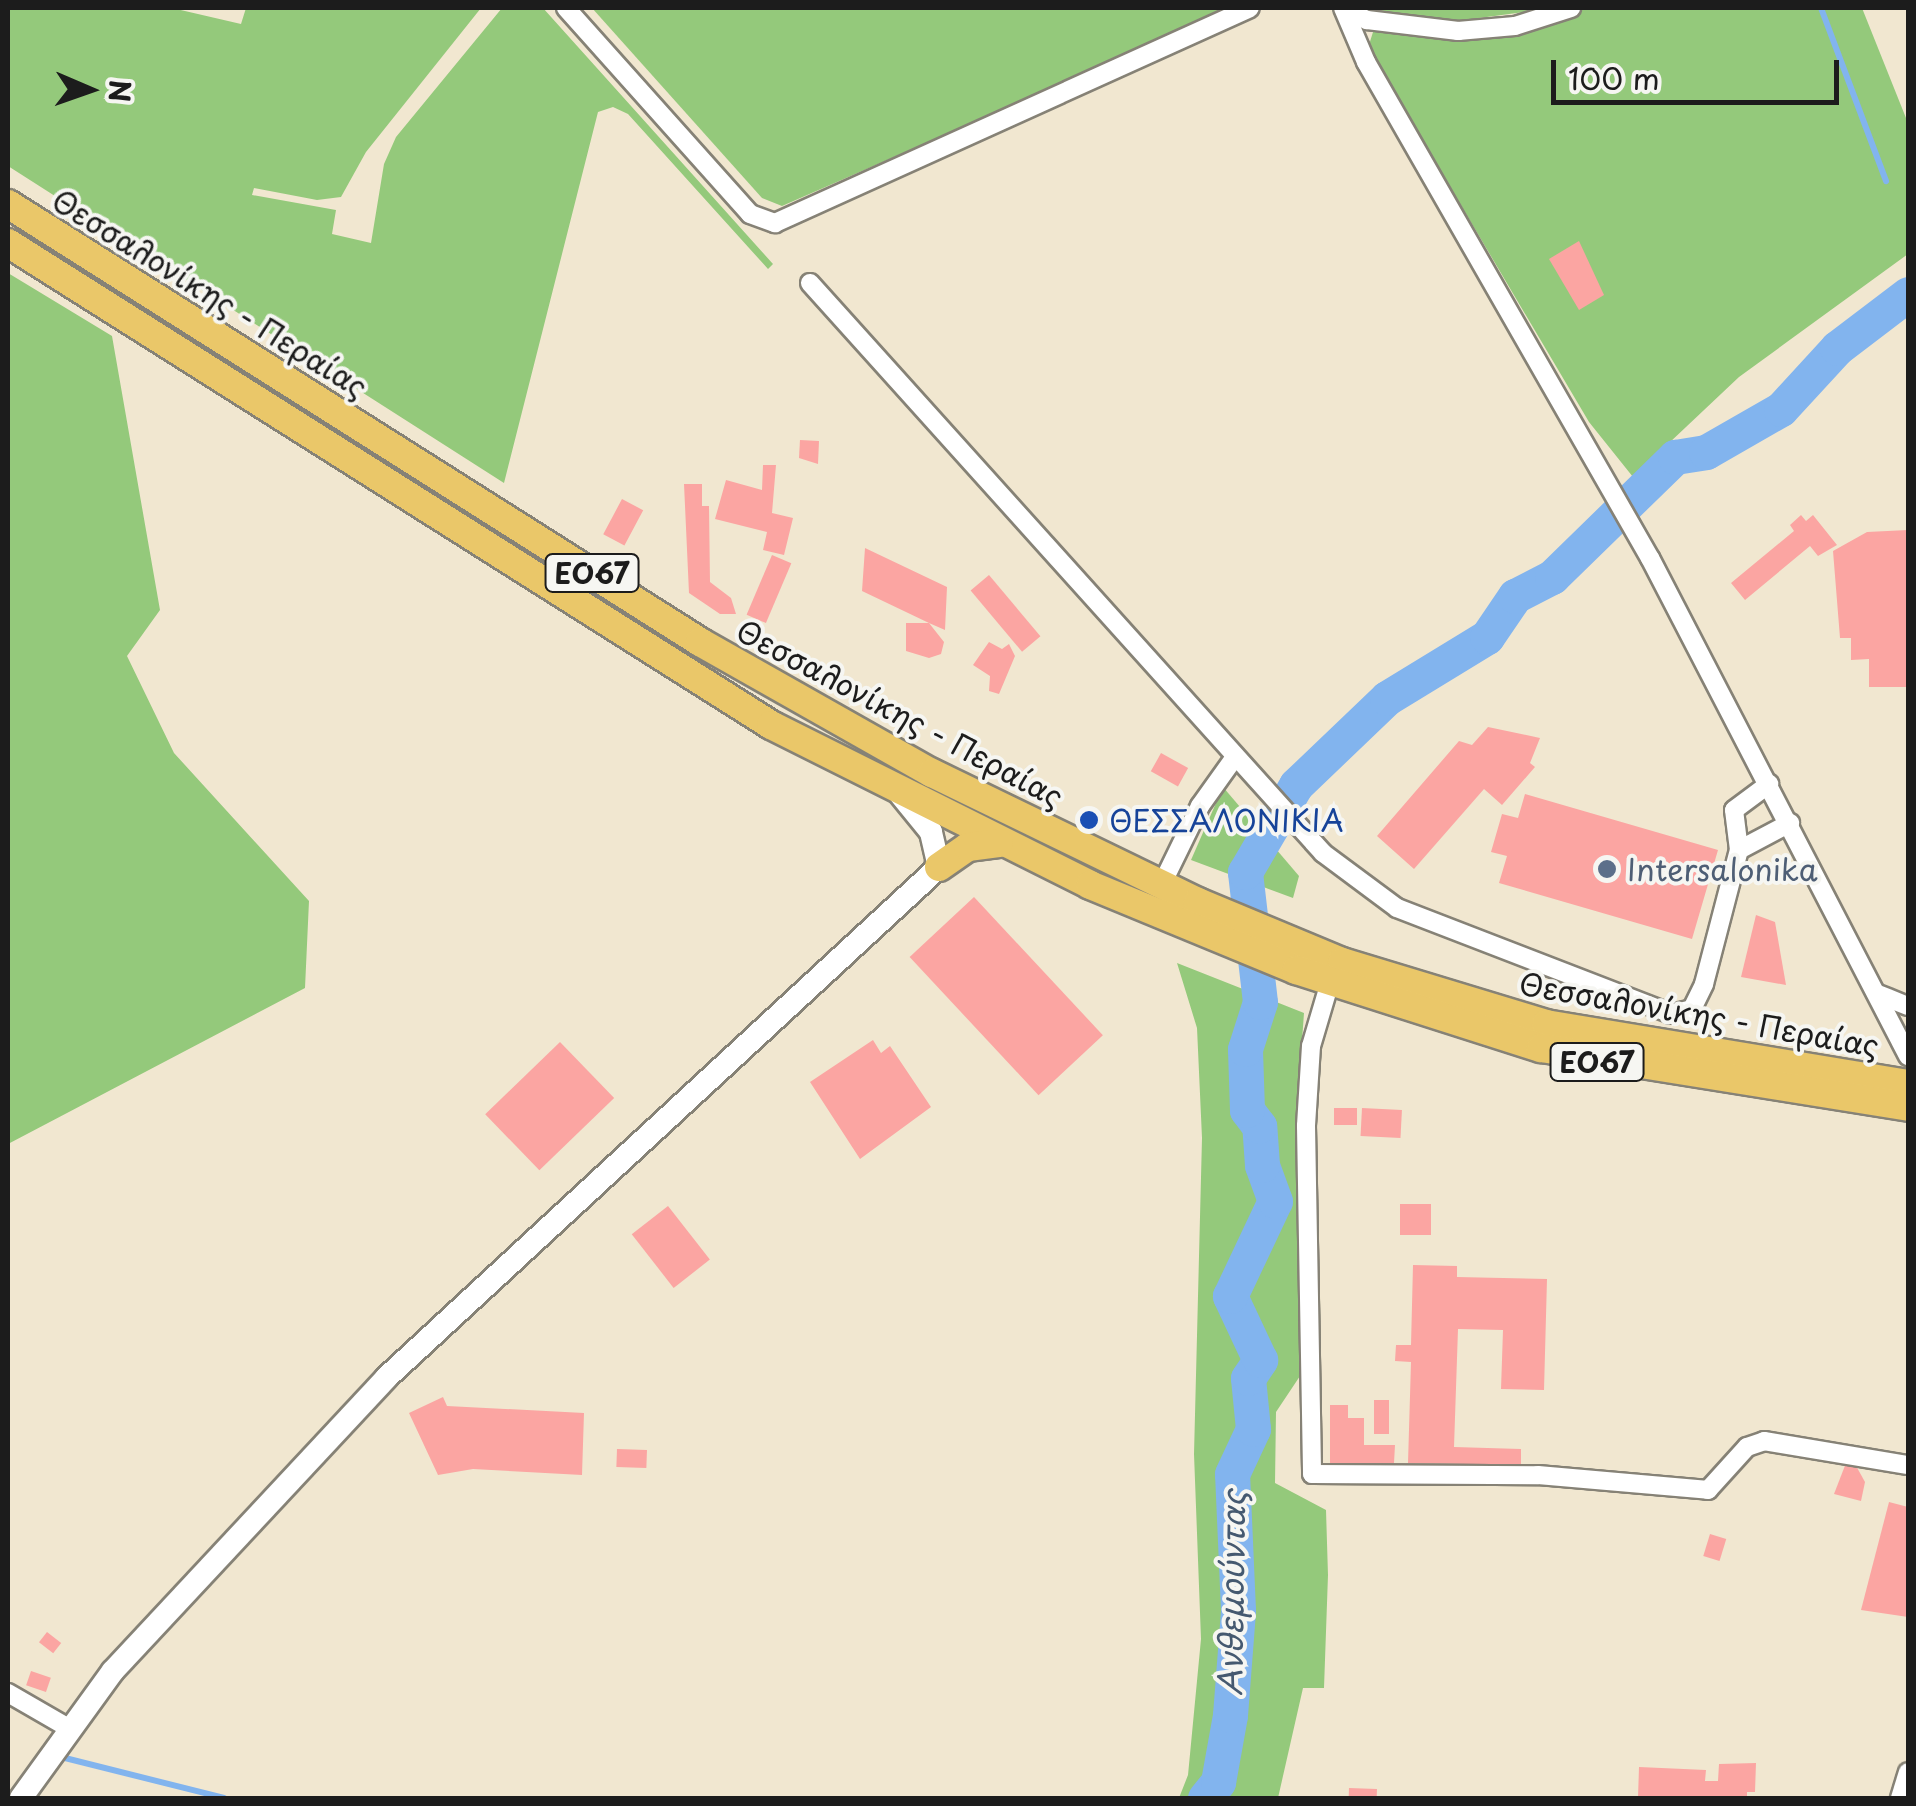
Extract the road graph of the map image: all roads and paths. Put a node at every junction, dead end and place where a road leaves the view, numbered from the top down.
1 (566, 8) edge
2 (1250, 8) edge
3 (1344, 8) edge
4 (1571, 8) edge
5 (8, 204) edge
6 (8, 242) edge
7 (810, 282) dead end
8 (1235, 757) junction
9 (1769, 784) junction
10 (900, 794) junction
11 (1790, 823) junction
12 (999, 843) junction
13 (1739, 850) junction
14 (939, 868) junction
15 (1162, 884) junction
16 (1194, 915) junction
17 (1296, 957) junction
18 (1330, 982) junction
19 (1878, 994) junction
20 (1908, 1006) edge
21 (1908, 1056) edge
22 (1908, 1084) edge
23 (1908, 1107) edge
24 (1908, 1466) edge
25 (8, 1693) edge
26 (68, 1727) junction
27 (1908, 1772) edge
28 (21, 1798) edge
29 (1900, 1798) edge

1 - 2 street
3 - 4 street
3 - 9 street
5 - 15 main road, Θεσσαλονίκης - Περαίας / ΕΟ67
6 - 10 main road, Θεσσαλονίκης - Περαίας / ΕΟ67
7 - 8 street
8 - 13 street
8 - 15 street
9 - 11 street
9 - 13 street
10 - 12 main road, Θεσσαλονίκης - Περαίας / ΕΟ67
10 - 14 street
11 - 13 street
11 - 19 street
12 - 14 main road
12 - 16 main road, Θεσσαλονίκης - Περαίας / ΕΟ67
14 - 26 street
15 - 16 main road, Θεσσαλονίκης - Περαίας / ΕΟ67
16 - 17 main road, Θεσσαλονίκης - Περαίας / ΕΟ67
17 - 18 main road, Θεσσαλονίκης - Περαίας / ΕΟ67
17 - 22 main road, Θεσσαλονίκης - Περαίας / ΕΟ67
18 - 23 main road, Θεσσαλονίκης - Περαίας / ΕΟ67
18 - 24 street
19 - 20 street
19 - 21 street
25 - 26 street
26 - 28 street
27 - 29 street

